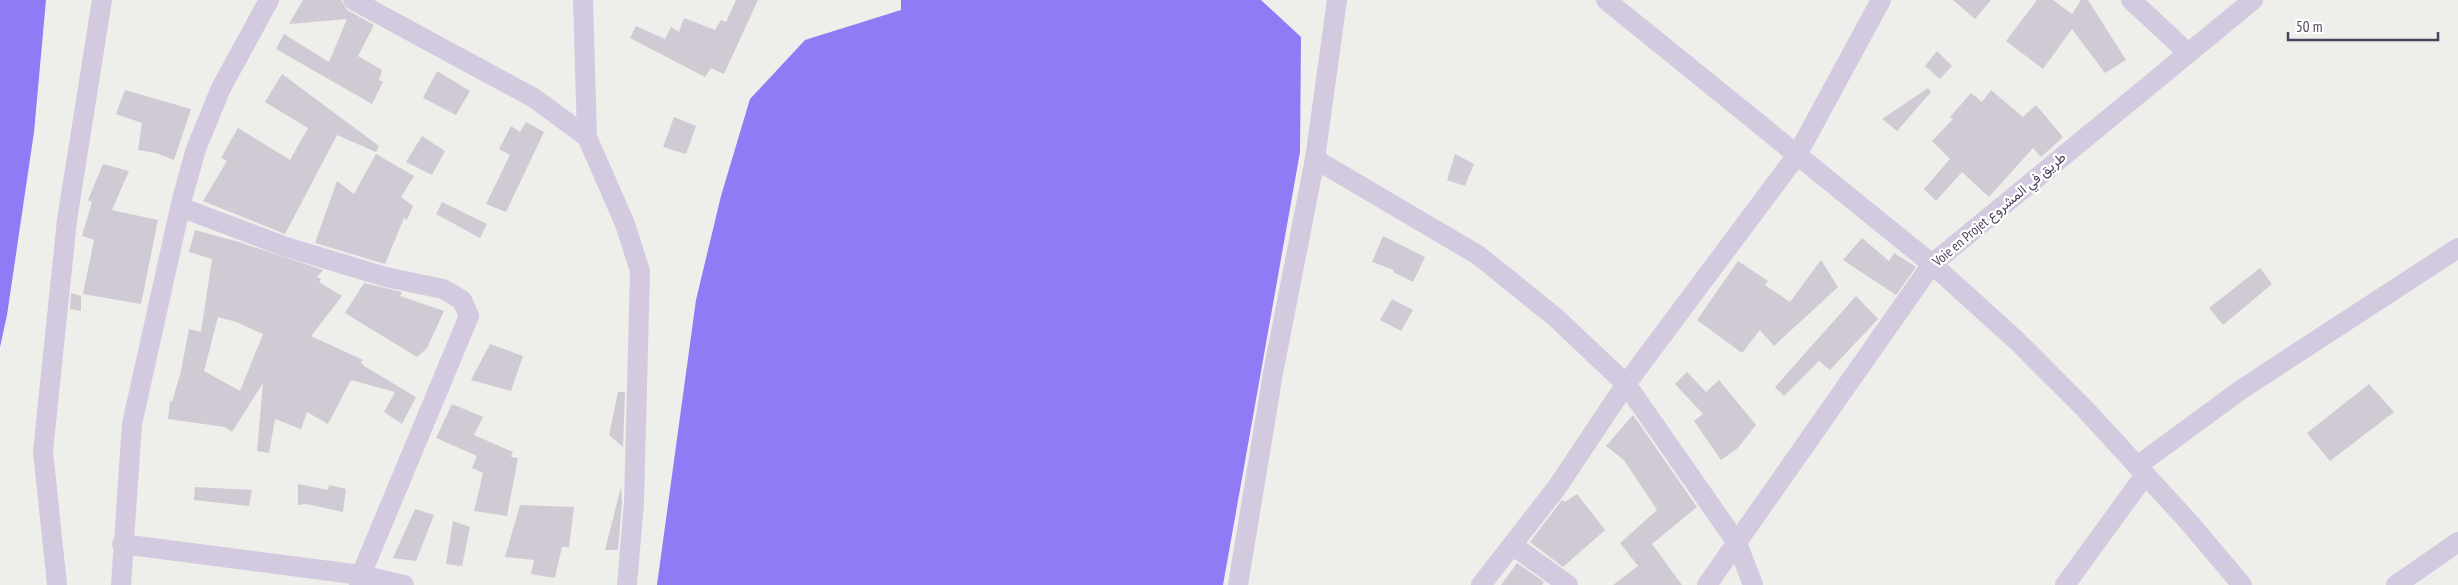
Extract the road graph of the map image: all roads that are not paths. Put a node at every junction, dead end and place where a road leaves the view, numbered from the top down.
1 (102, 0) edge
2 (269, 0) edge
3 (353, 0) edge
4 (583, 0) edge
5 (1337, 0) edge
6 (1606, 0) edge
7 (1881, 0) edge
8 (2131, 0) edge
9 (2253, 0) edge
10 (2188, 53) junction
11 (587, 138) junction
12 (1797, 155) junction
13 (1314, 159) junction
14 (180, 207) junction
15 (2458, 248) edge
16 (1932, 264) junction
17 (1626, 384) junction
18 (2141, 470) junction
19 (2458, 542) edge
20 (1737, 543) junction
21 (122, 544) junction
22 (1512, 546) junction
23 (360, 580) edge
24 (2239, 583) edge
25 (57, 585) edge
26 (121, 585) edge
27 (404, 585) edge
28 (627, 585) edge
29 (1238, 585) edge
30 (1481, 585) edge
31 (1568, 585) edge
32 (1707, 585) edge
33 (1753, 585) edge
34 (2066, 585) edge
35 (2396, 585) edge

1 - 25 street
2 - 14 street
3 - 11 street
4 - 11 street
5 - 13 street
6 - 12 street
7 - 12 street
8 - 10 street
9 - 10 street, Voie en Projet طريق في المشروع
10 - 16 street, Voie en Projet طريق في المشروع
11 - 28 street
12 - 16 street
12 - 17 street
13 - 17 street
13 - 29 street
14 - 21 street
14 - 23 street
15 - 18 street
16 - 18 street
16 - 20 street, Voie en Projet طريق في المشروع
17 - 20 street
17 - 22 street
18 - 24 street
18 - 34 street
19 - 35 street
20 - 32 street, Voie en Projet طريق في المشروع
20 - 33 street
21 - 23 street
21 - 26 street
22 - 30 street
22 - 31 street
23 - 27 street

